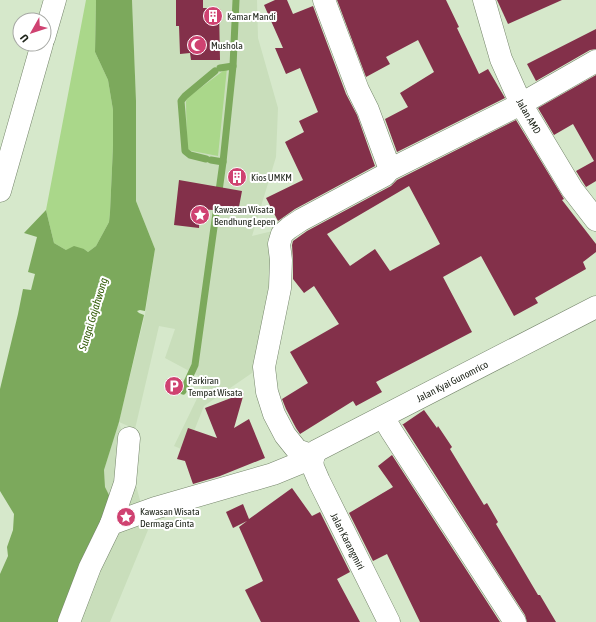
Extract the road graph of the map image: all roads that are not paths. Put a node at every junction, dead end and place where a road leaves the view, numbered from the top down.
1 (55, 0) edge
2 (324, 0) edge
3 (484, 0) edge
4 (52, 12) edge
5 (40, 52) edge
6 (596, 61) edge
7 (521, 104) junction
8 (389, 170) junction
9 (0, 191) edge
10 (596, 220) edge
11 (596, 307) edge
12 (383, 417) junction
13 (129, 438) dead end
14 (313, 457) junction
15 (111, 524) junction
16 (69, 622) edge
17 (389, 622) edge
18 (515, 622) edge

1 - 4 street
2 - 8 street
3 - 7 street, Jalan AMD
5 - 9 street
6 - 7 street
7 - 8 street
7 - 10 street, Jalan AMD
8 - 14 street
11 - 12 street, Jalan Kyai Gunomrico
12 - 14 street, Jalan Kyai Gunomrico
12 - 18 street
13 - 15 street
14 - 15 street, Jalan Kyai Gunomrico
14 - 17 street, Jalan Karangmiri
15 - 16 street

